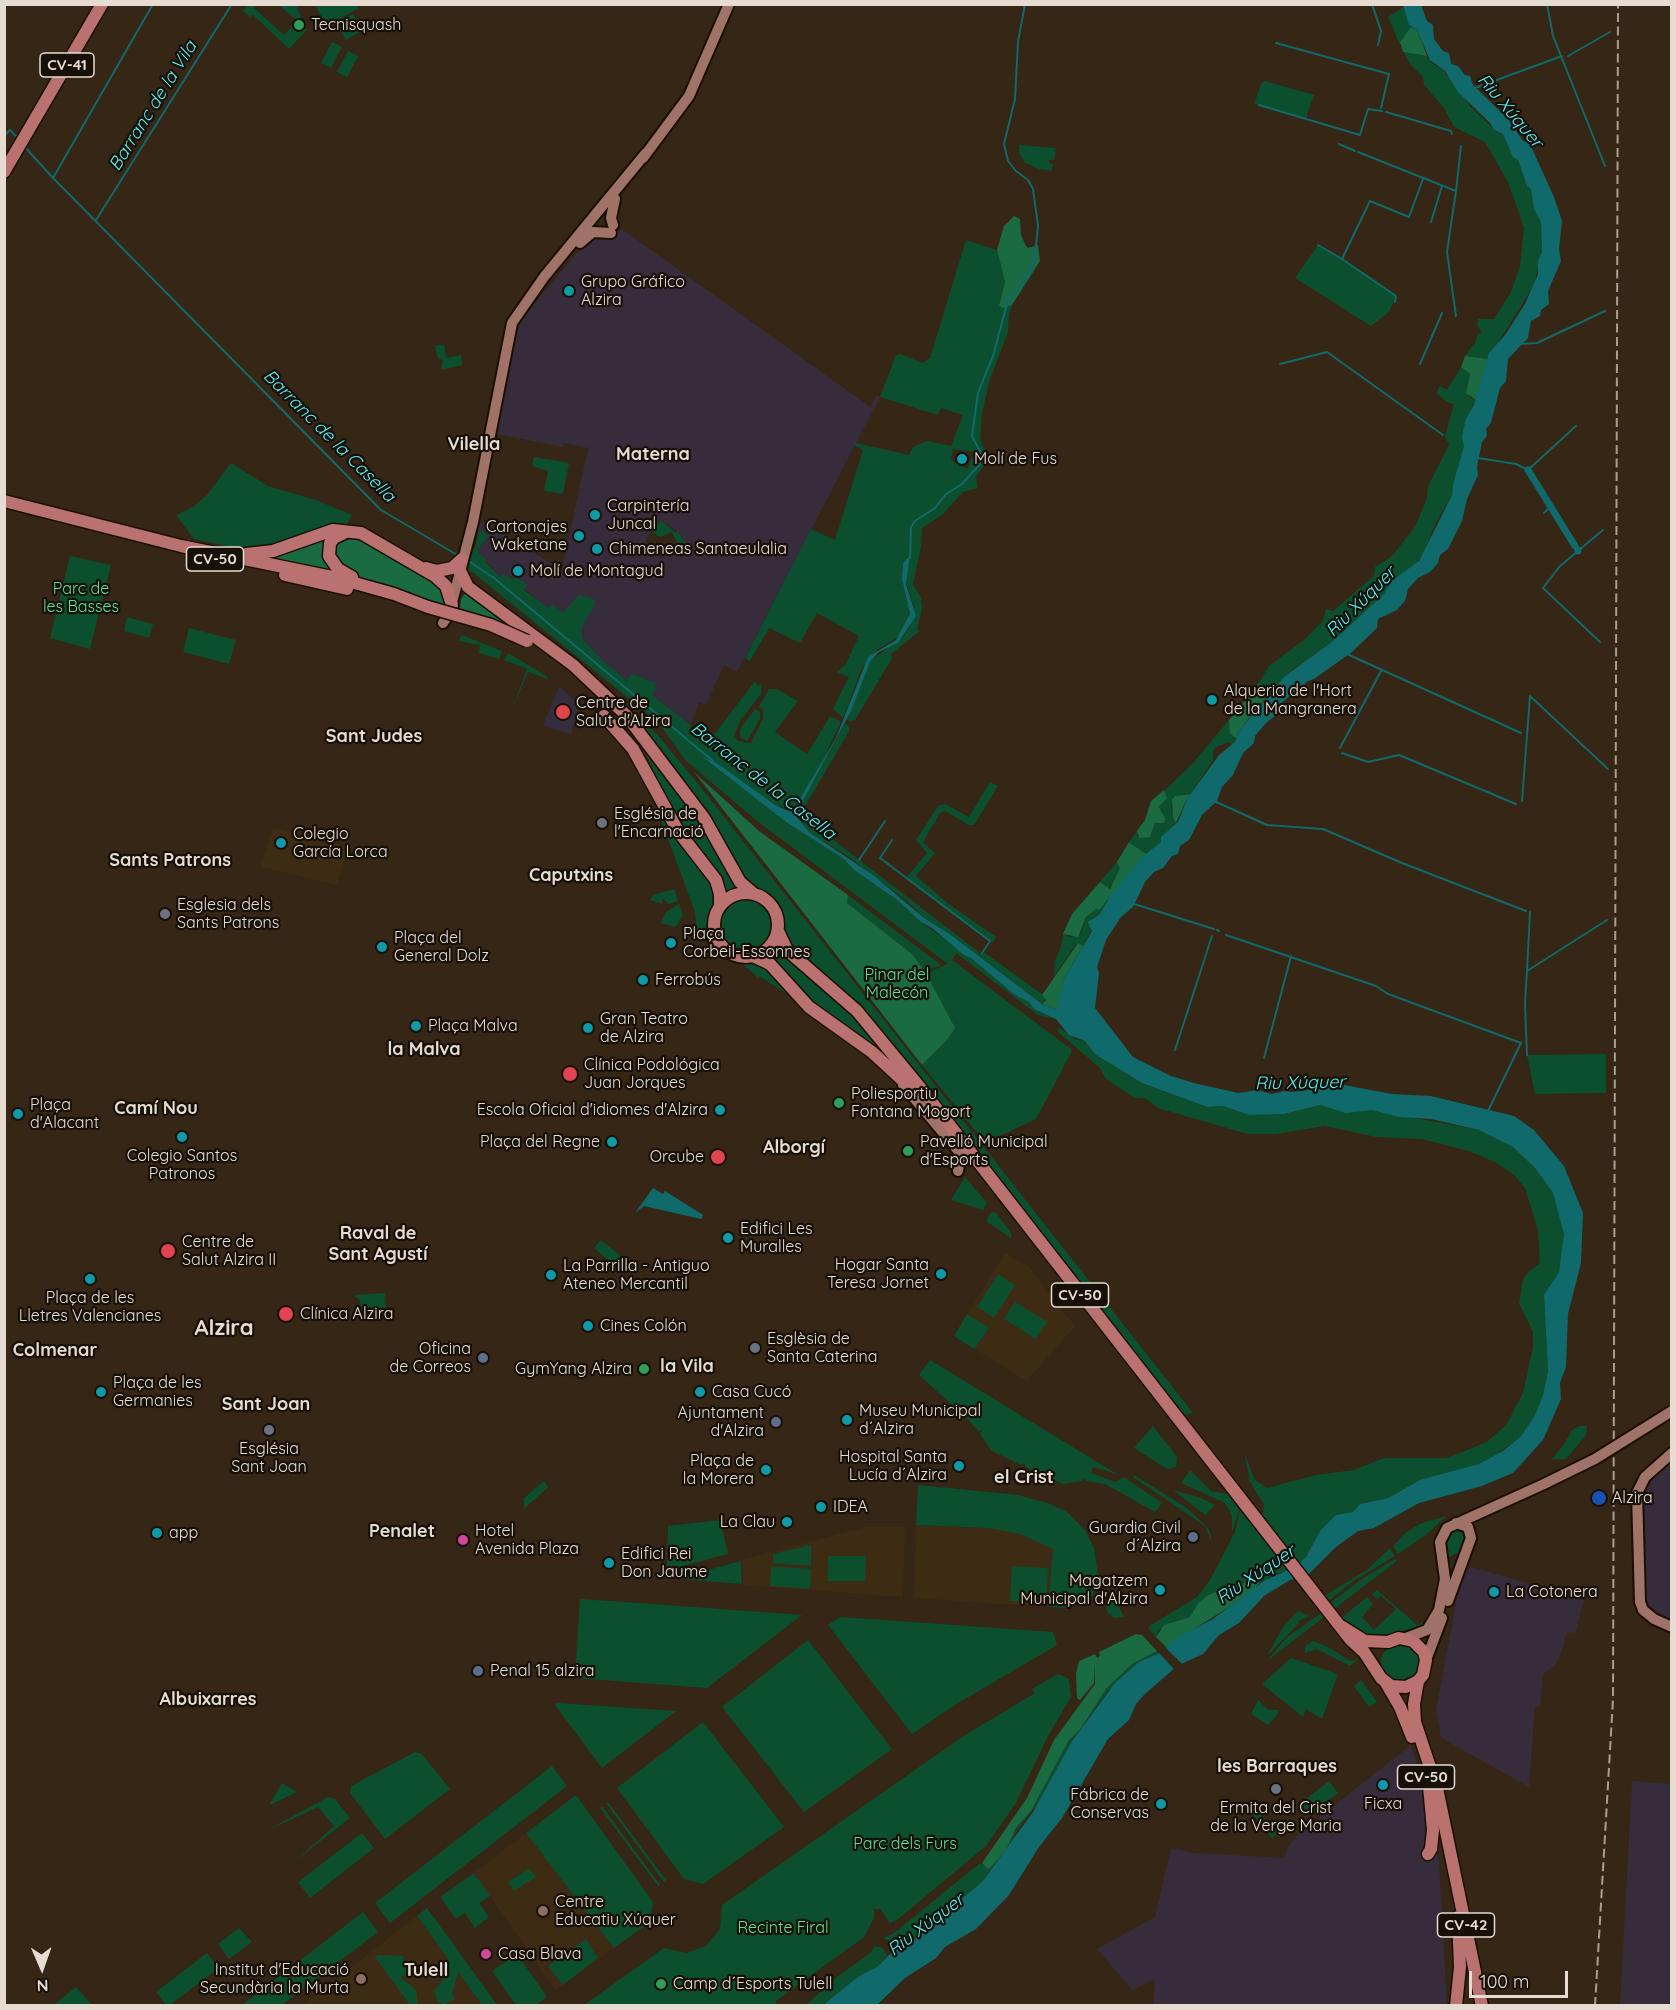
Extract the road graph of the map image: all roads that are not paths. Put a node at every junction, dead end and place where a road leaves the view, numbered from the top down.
1 (102, 4) edge
2 (729, 4) edge
3 (646, 153) junction
4 (4, 172) edge
5 (617, 187) junction
6 (615, 199) junction
7 (597, 219) junction
8 (612, 229) junction
9 (580, 243) junction
10 (554, 265) junction
11 (531, 296) junction
12 (4, 501) edge
13 (4, 506) edge
14 (350, 531) junction
15 (139, 536) junction
16 (418, 564) junction
17 (460, 565) junction
18 (381, 590) junction
19 (456, 591) junction
20 (452, 605) junction
21 (428, 607) junction
22 (575, 672) junction
23 (592, 684) junction
24 (604, 716) dead end
25 (664, 806) junction
26 (753, 893) junction
27 (720, 906) junction
28 (778, 931) junction
29 (753, 956) junction
30 (809, 1006) junction
31 (937, 1113) junction
32 (958, 1171) dead end
33 (1671, 1411) edge
34 (1671, 1453) edge
35 (1497, 1507) junction
36 (1456, 1523) junction
37 (1471, 1532) junction
38 (1444, 1559) junction
39 (1461, 1560) junction
40 (1341, 1626) junction
41 (1671, 1627) edge
42 (1406, 1638) junction
43 (1388, 1642) junction
44 (1426, 1660) junction
45 (1382, 1677) junction
46 (1419, 1680) junction
47 (1429, 1786) junction
48 (1449, 1849) junction
49 (1428, 1854) dead end
50 (1452, 1878) junction
51 (1456, 2006) edge
52 (1482, 2006) edge

1 - 4 main road, CV-41
2 - 3 main road
3 - 5 main road
3 - 6 main road
5 - 7 main road
5 - 10 main road
6 - 7 main road
6 - 8 main road
7 - 8 main road
7 - 9 main road
7 - 10 main road
8 - 9 main road
9 - 11 main road
10 - 11 main road
11 - 17 main road
12 - 15 main road, CV-50
13 - 21 main road, CV-50
14 - 15 main road
14 - 16 main road
14 - 18 main road
15 - 18 main road, CV-50
16 - 17 main road
16 - 20 main road
17 - 19 main road
17 - 23 main road
18 - 21 main road, CV-50
19 - 20 main road
19 - 20 main road
21 - 22 main road, CV-50, bridge
22 - 23 main road, CV-50
22 - 25 main road, CV-50
23 - 26 main road, CV-50
24 - 25 main road
25 - 27 main road, CV-50
26 - 27 main road
26 - 28 main road, CV-50
27 - 29 main road, CV-50
28 - 29 main road
28 - 31 main road, CV-50
29 - 30 main road, CV-50
30 - 31 main road, CV-50
30 - 32 main road
31 - 40 main road, CV-50
33 - 35 main road, bridge
34 - 41 main road
35 - 36 main road
35 - 37 main road
36 - 37 main road
36 - 38 main road
37 - 39 main road
38 - 39 main road
38 - 42 main road
39 - 44 main road
40 - 43 main road, CV-50
40 - 45 main road, CV-50
42 - 43 main road, CV-50
42 - 44 main road
43 - 45 main road
44 - 46 main road, CV-50
45 - 46 main road
45 - 47 main road, CV-50
46 - 48 main road, CV-50
47 - 49 main road
47 - 50 main road, CV-50
48 - 50 main road, CV-50
48 - 52 main road, CV-42
50 - 51 main road, CV-50

